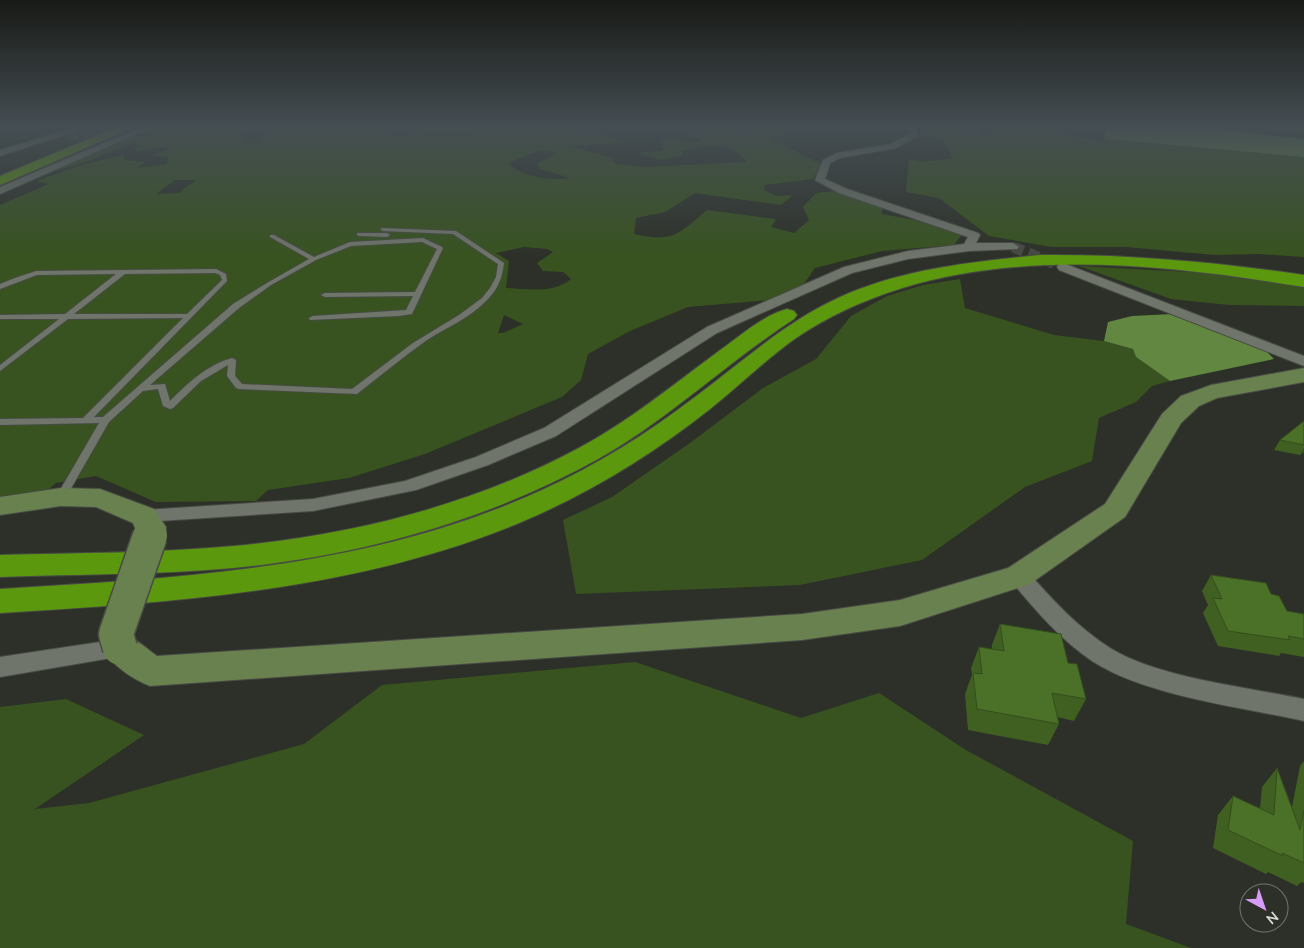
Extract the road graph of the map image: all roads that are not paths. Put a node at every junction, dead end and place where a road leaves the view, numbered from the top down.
1 (29, 170) edge
2 (43, 170) edge
3 (823, 170) edge
4 (0, 182) edge
5 (0, 191) edge
6 (383, 229) dead end
7 (359, 234) dead end
8 (272, 236) dead end
9 (410, 240) junction
10 (314, 259) junction
11 (1063, 267) tunnel mouth
12 (123, 272) junction
13 (1304, 275) edge
14 (1304, 282) edge
15 (0, 287) edge
16 (418, 294) junction
17 (325, 295) dead end
18 (67, 316) junction
19 (189, 316) junction
20 (0, 317) edge
21 (313, 318) dead end
22 (1304, 361) edge
23 (0, 369) edge
24 (1304, 375) edge
25 (141, 389) junction
26 (105, 420) junction
27 (85, 421) junction
28 (0, 422) edge
29 (61, 497) junction
30 (0, 506) edge
31 (148, 524) junction
32 (274, 552) junction
33 (0, 566) edge
34 (1019, 576) junction
35 (0, 579) edge
36 (0, 602) edge
37 (120, 648) junction
38 (0, 668) edge
39 (1304, 710) edge

1 - 4 highway
2 - 5 street
3 - 31 street
6 - 25 lane
7 - 9 lane
8 - 10 lane
9 - 10 lane
9 - 16 lane
10 - 25 lane
11 - 22 street
12 - 15 lane
12 - 18 lane
12 - 19 lane
13 - 32 highway
14 - 36 highway
16 - 17 lane
16 - 21 lane
18 - 19 lane
18 - 20 lane
18 - 23 lane
19 - 27 lane
24 - 34 street
25 - 26 lane
26 - 27 lane
26 - 29 lane
27 - 28 lane
29 - 30 street
29 - 31 street
31 - 37 street, bridge
32 - 33 highway
32 - 35 highway
34 - 37 street
34 - 39 street
37 - 38 street

